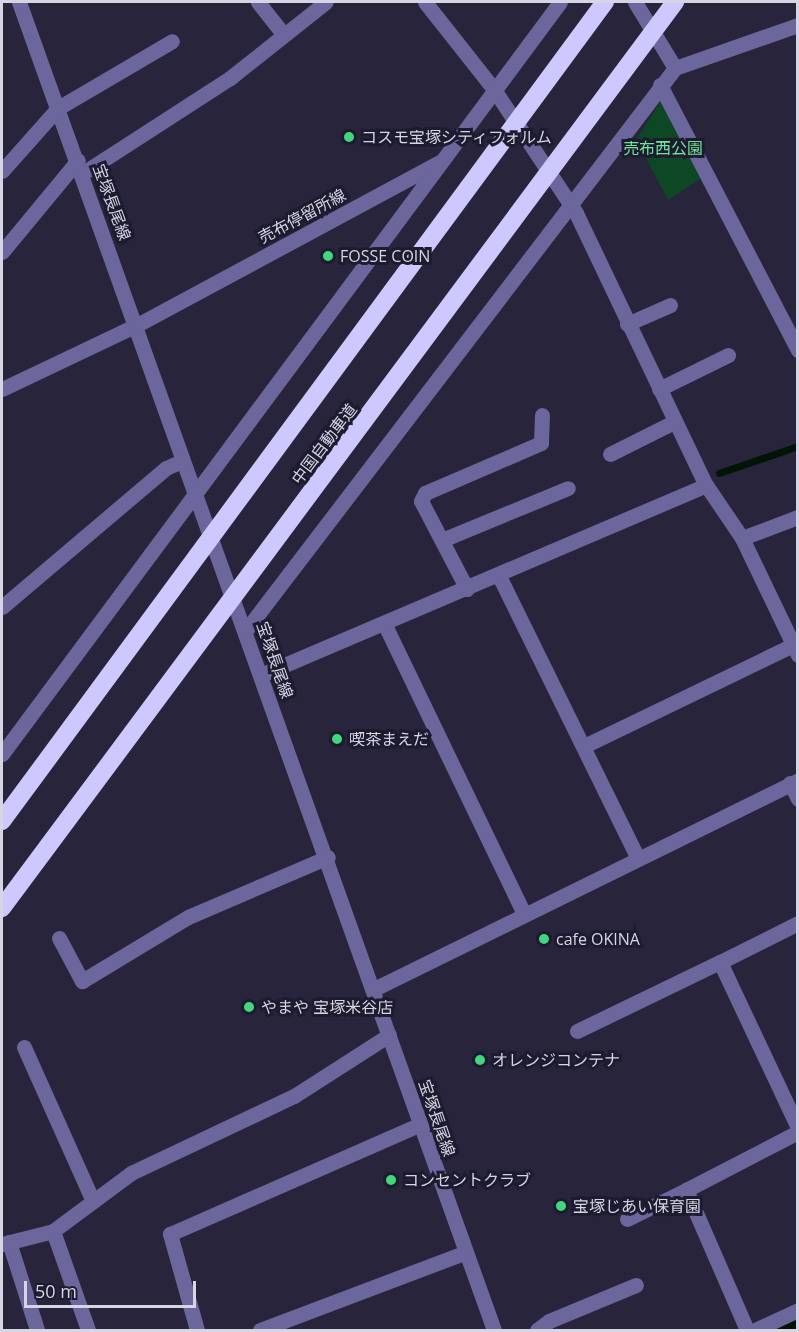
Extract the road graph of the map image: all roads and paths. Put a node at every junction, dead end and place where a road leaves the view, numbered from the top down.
1 (19, 2) edge
2 (258, 2) edge
3 (326, 2) edge
4 (425, 2) edge
5 (560, 2) edge
6 (605, 2) edge
7 (635, 2) edge
8 (675, 2) edge
9 (798, 25) edge
10 (284, 35) junction
11 (172, 41) dead end
12 (675, 68) junction
13 (660, 85) junction
14 (494, 88) junction
15 (58, 108) junction
16 (442, 161) junction
17 (80, 166) junction
18 (2, 171) edge
19 (568, 201) junction
20 (2, 252) edge
21 (670, 304) dead end
22 (627, 324) junction
23 (137, 325) junction
24 (798, 350) edge
25 (728, 355) dead end
26 (2, 389) edge
27 (659, 389) junction
28 (542, 415) dead end
29 (675, 422) junction
30 (610, 454) dead end
31 (182, 461) junction
32 (706, 485) junction
33 (568, 488) dead end
34 (196, 492) junction
35 (798, 517) edge
36 (742, 538) junction
37 (442, 540) junction
38 (499, 576) junction
39 (467, 589) junction
40 (2, 607) edge
41 (384, 623) junction
42 (246, 630) junction
43 (795, 650) edge
44 (261, 675) junction
45 (584, 746) junction
46 (2, 754) edge
47 (794, 782) edge
48 (798, 799) edge
49 (2, 821) edge
50 (328, 857) junction
51 (637, 857) junction
52 (2, 908) edge
53 (524, 914) junction
54 (798, 923) edge
55 (59, 938) dead end
56 (720, 962) junction
57 (374, 989) junction
58 (577, 1031) dead end
59 (389, 1035) junction
60 (24, 1047) dead end
61 (420, 1124) junction
62 (798, 1130) edge
63 (686, 1191) junction
64 (93, 1201) junction
65 (627, 1219) dead end
66 (53, 1231) junction
67 (5, 1243) edge
68 (464, 1253) junction
69 (636, 1286) dead end
70 (798, 1310) edge
71 (37, 1330) edge
72 (88, 1330) edge
73 (197, 1330) edge
74 (260, 1330) edge
75 (494, 1330) edge
76 (537, 1330) edge
77 (747, 1330) edge
78 (755, 1330) edge

1 - 15 street, 宝塚長尾線
2 - 10 street
3 - 10 street
4 - 14 street
5 - 14 street, 売布停留所線
6 - 49 highway, bridge
7 - 12 street
8 - 52 highway, 中国自動車道, bridge
9 - 12 street
10 - 17 street
11 - 15 street
12 - 13 street
13 - 19 street
13 - 24 street
14 - 16 street, 売布停留所線
14 - 19 street
15 - 17 street, 宝塚長尾線
15 - 18 street
16 - 23 street, 売布停留所線
16 - 34 street
17 - 20 street
17 - 23 street, 宝塚長尾線
19 - 22 street
19 - 42 street
21 - 22 street
22 - 27 street
23 - 26 street, 売布停留所線
23 - 31 street, 宝塚長尾線
25 - 27 street
27 - 29 street
28 - 37 street
29 - 30 street
29 - 32 street
31 - 34 street, 宝塚長尾線
31 - 40 street
32 - 36 street
32 - 38 street
33 - 37 street
34 - 42 street, 宝塚長尾線
34 - 46 street
35 - 36 street
36 - 43 street
37 - 39 street
38 - 39 street
38 - 45 street
39 - 41 street
41 - 44 street
41 - 53 street
42 - 44 street, 宝塚長尾線
43 - 45 street
44 - 50 street, 宝塚長尾線
45 - 51 street
47 - 48 street
47 - 51 street
50 - 55 street
50 - 57 street, 宝塚長尾線
51 - 53 street
53 - 57 street
54 - 56 street
56 - 58 street
56 - 62 street
57 - 59 street, 宝塚長尾線
59 - 61 street, 宝塚長尾線
59 - 64 street
60 - 64 street
61 - 68 street, 宝塚長尾線
61 - 73 street
62 - 63 street
63 - 65 street
63 - 77 street
64 - 66 street
66 - 67 street
66 - 72 street
67 - 71 street
68 - 74 street
68 - 75 street, 宝塚長尾線
69 - 76 street
70 - 78 street

